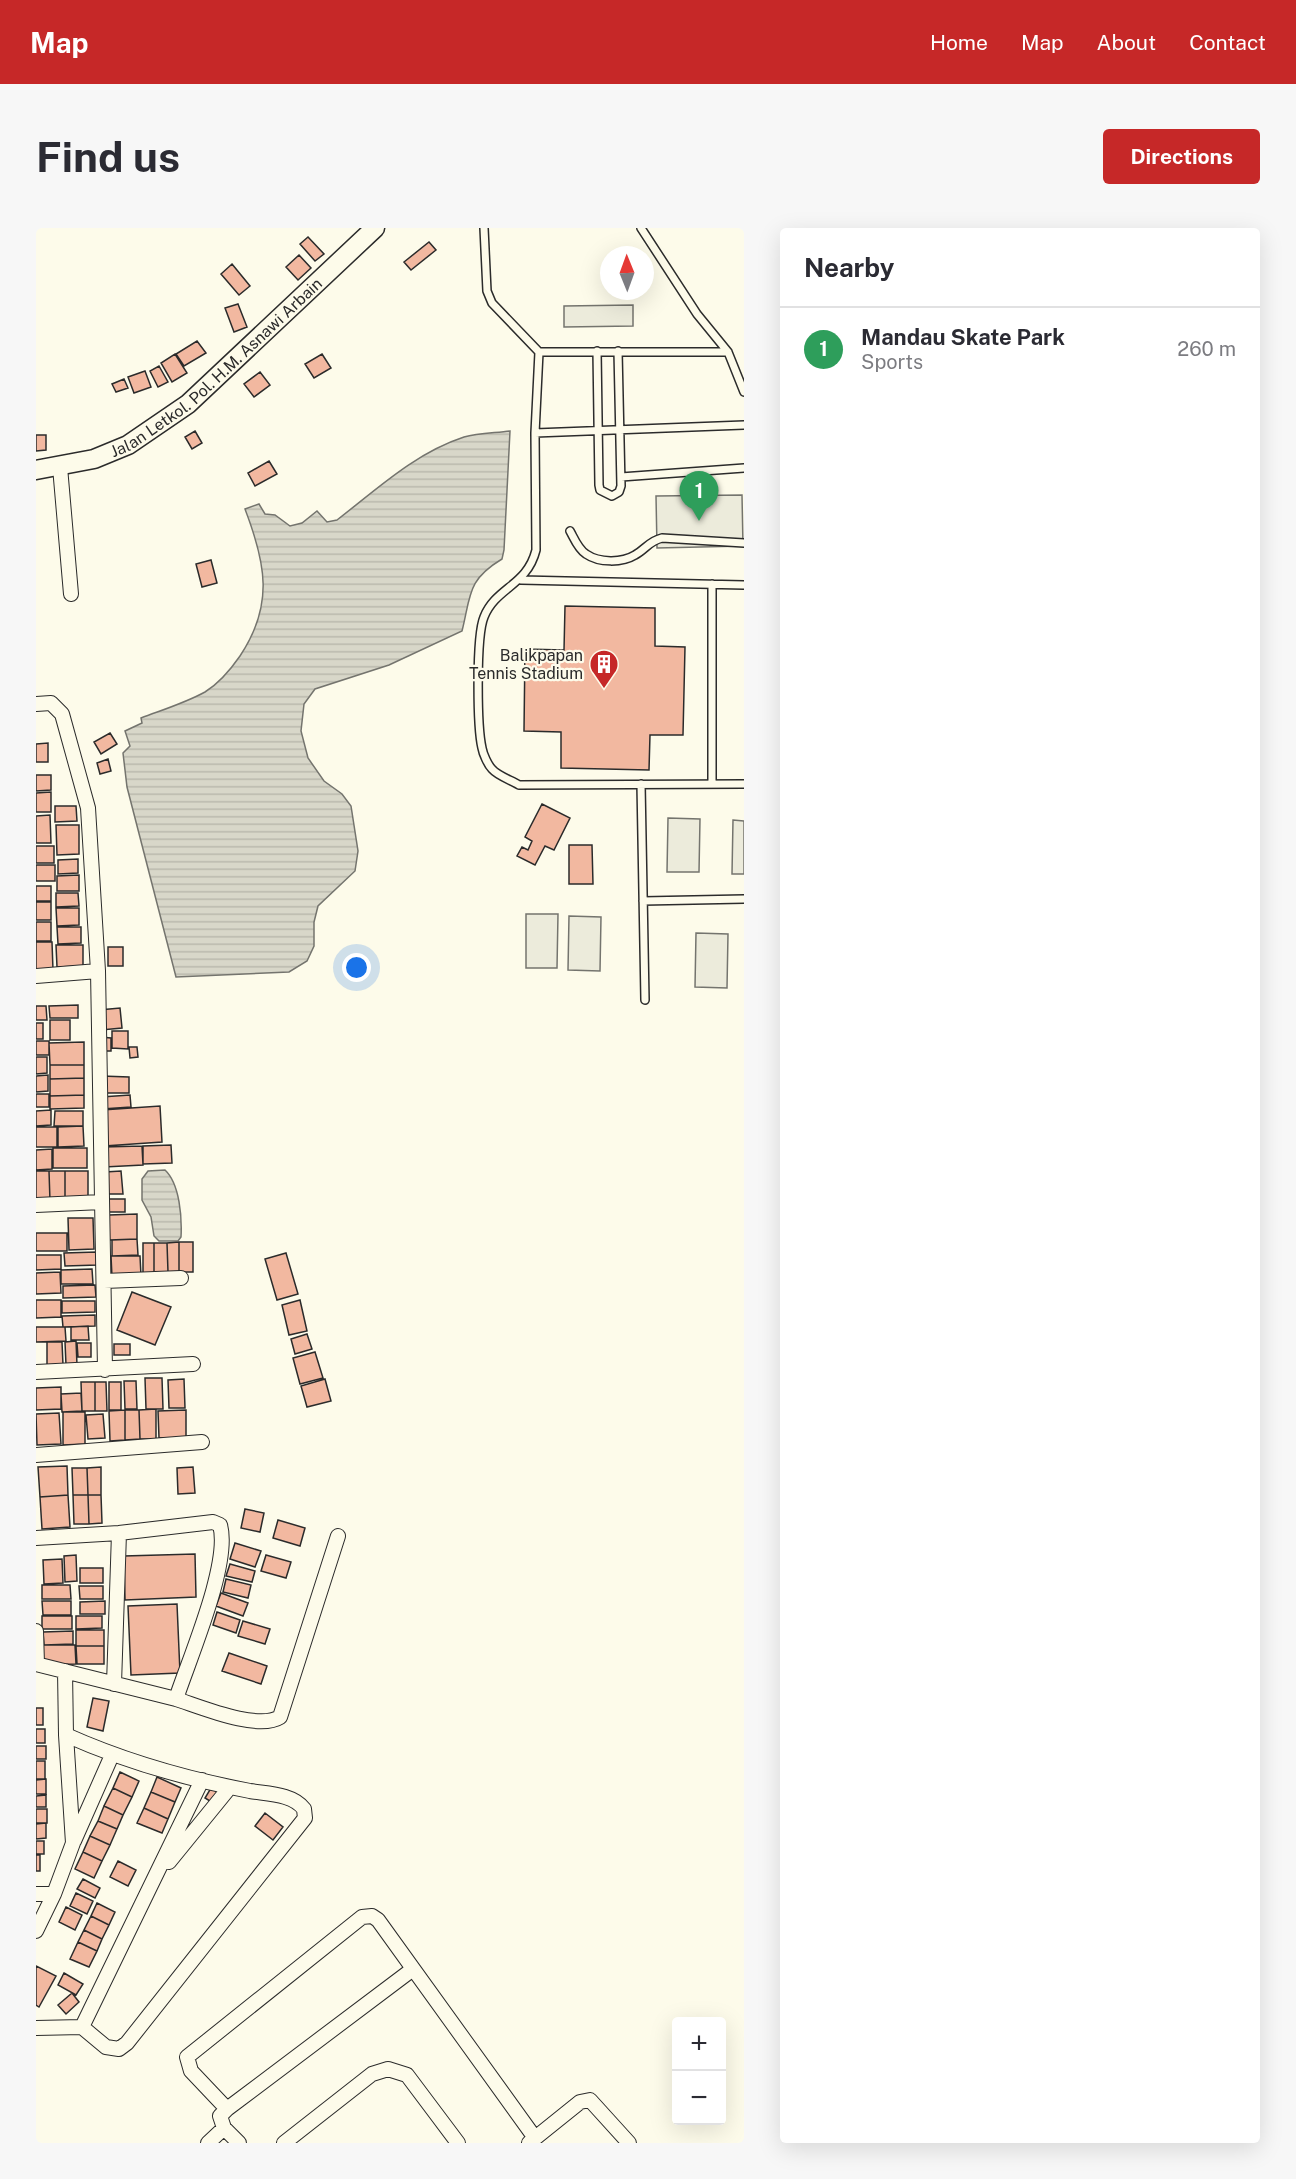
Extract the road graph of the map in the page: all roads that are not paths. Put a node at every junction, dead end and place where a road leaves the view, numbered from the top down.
1 (375, 228) edge
2 (484, 228) edge
3 (641, 228) edge
4 (597, 351) junction
5 (618, 351) junction
6 (539, 352) junction
7 (728, 352) junction
8 (744, 392) edge
9 (744, 425) edge
10 (598, 431) junction
11 (620, 431) junction
12 (535, 433) junction
13 (60, 467) junction
14 (744, 468) edge
15 (36, 470) edge
16 (621, 477) junction
17 (570, 531) dead end
18 (744, 543) edge
19 (521, 580) junction
20 (712, 584) junction
21 (744, 585) edge
22 (71, 594) dead end
23 (36, 704) edge
24 (641, 784) junction
25 (712, 784) junction
26 (744, 784) edge
27 (744, 899) edge
28 (644, 901) junction
29 (98, 972) junction
30 (36, 976) edge
31 (645, 1000) dead end
32 (102, 1202) junction
33 (36, 1205) edge
34 (181, 1278) dead end
35 (104, 1281) junction
36 (193, 1364) dead end
37 (105, 1370) junction
38 (36, 1372) edge
39 (202, 1442) dead end
40 (36, 1455) edge
41 (119, 1533) junction
42 (338, 1536) dead end
43 (36, 1538) edge
44 (36, 1631) edge
45 (36, 1664) edge
46 (65, 1671) junction
47 (114, 1684) junction
48 (176, 1699) junction
49 (66, 1735) junction
50 (112, 1755) junction
51 (202, 1780) junction
52 (230, 1787) junction
53 (73, 1843) junction
54 (154, 1880) junction
55 (36, 1894) edge
56 (54, 1894) junction
57 (36, 1930) edge
58 (413, 1969) junction
59 (82, 2027) junction
60 (36, 2028) edge
61 (227, 2109) junction
62 (224, 2128) junction
63 (532, 2141) edge
64 (208, 2143) edge
65 (239, 2143) edge
66 (284, 2143) edge
67 (458, 2143) edge
68 (629, 2143) edge

1 - 13 street, Jalan Letkol. Pol. H.M. Asnawi Arbain
2 - 6 lane
3 - 7 lane
4 - 5 lane
4 - 6 lane
4 - 10 lane
5 - 7 lane
5 - 11 lane
6 - 12 lane
7 - 8 lane
9 - 11 lane
10 - 11 lane
10 - 12 lane
10 - 16 lane
11 - 16 lane
12 - 19 lane
13 - 15 street, Jalan Letkol. Pol. H.M. Asnawi Arbain
13 - 22 street
14 - 16 lane
17 - 18 lane
19 - 20 lane
19 - 24 lane
20 - 21 lane
20 - 25 lane
23 - 29 street
24 - 25 lane
24 - 28 lane
25 - 26 lane
27 - 28 lane
28 - 31 lane
29 - 30 street
29 - 32 street
32 - 33 street
32 - 35 street
34 - 35 street
35 - 37 street
36 - 37 street
37 - 38 street
39 - 40 street
41 - 43 street
41 - 47 street
41 - 48 street
42 - 48 street
44 - 45 street
45 - 46 street
46 - 47 street
46 - 49 street
47 - 48 street
49 - 50 street
49 - 53 street
50 - 51 street
50 - 53 street
51 - 52 street
51 - 54 street
52 - 54 street
52 - 59 street
53 - 56 street
54 - 59 street
55 - 56 street
56 - 57 street
58 - 61 street
58 - 61 street
58 - 63 street
59 - 60 street
61 - 62 street
62 - 64 street
62 - 65 street
63 - 68 street
66 - 67 street

